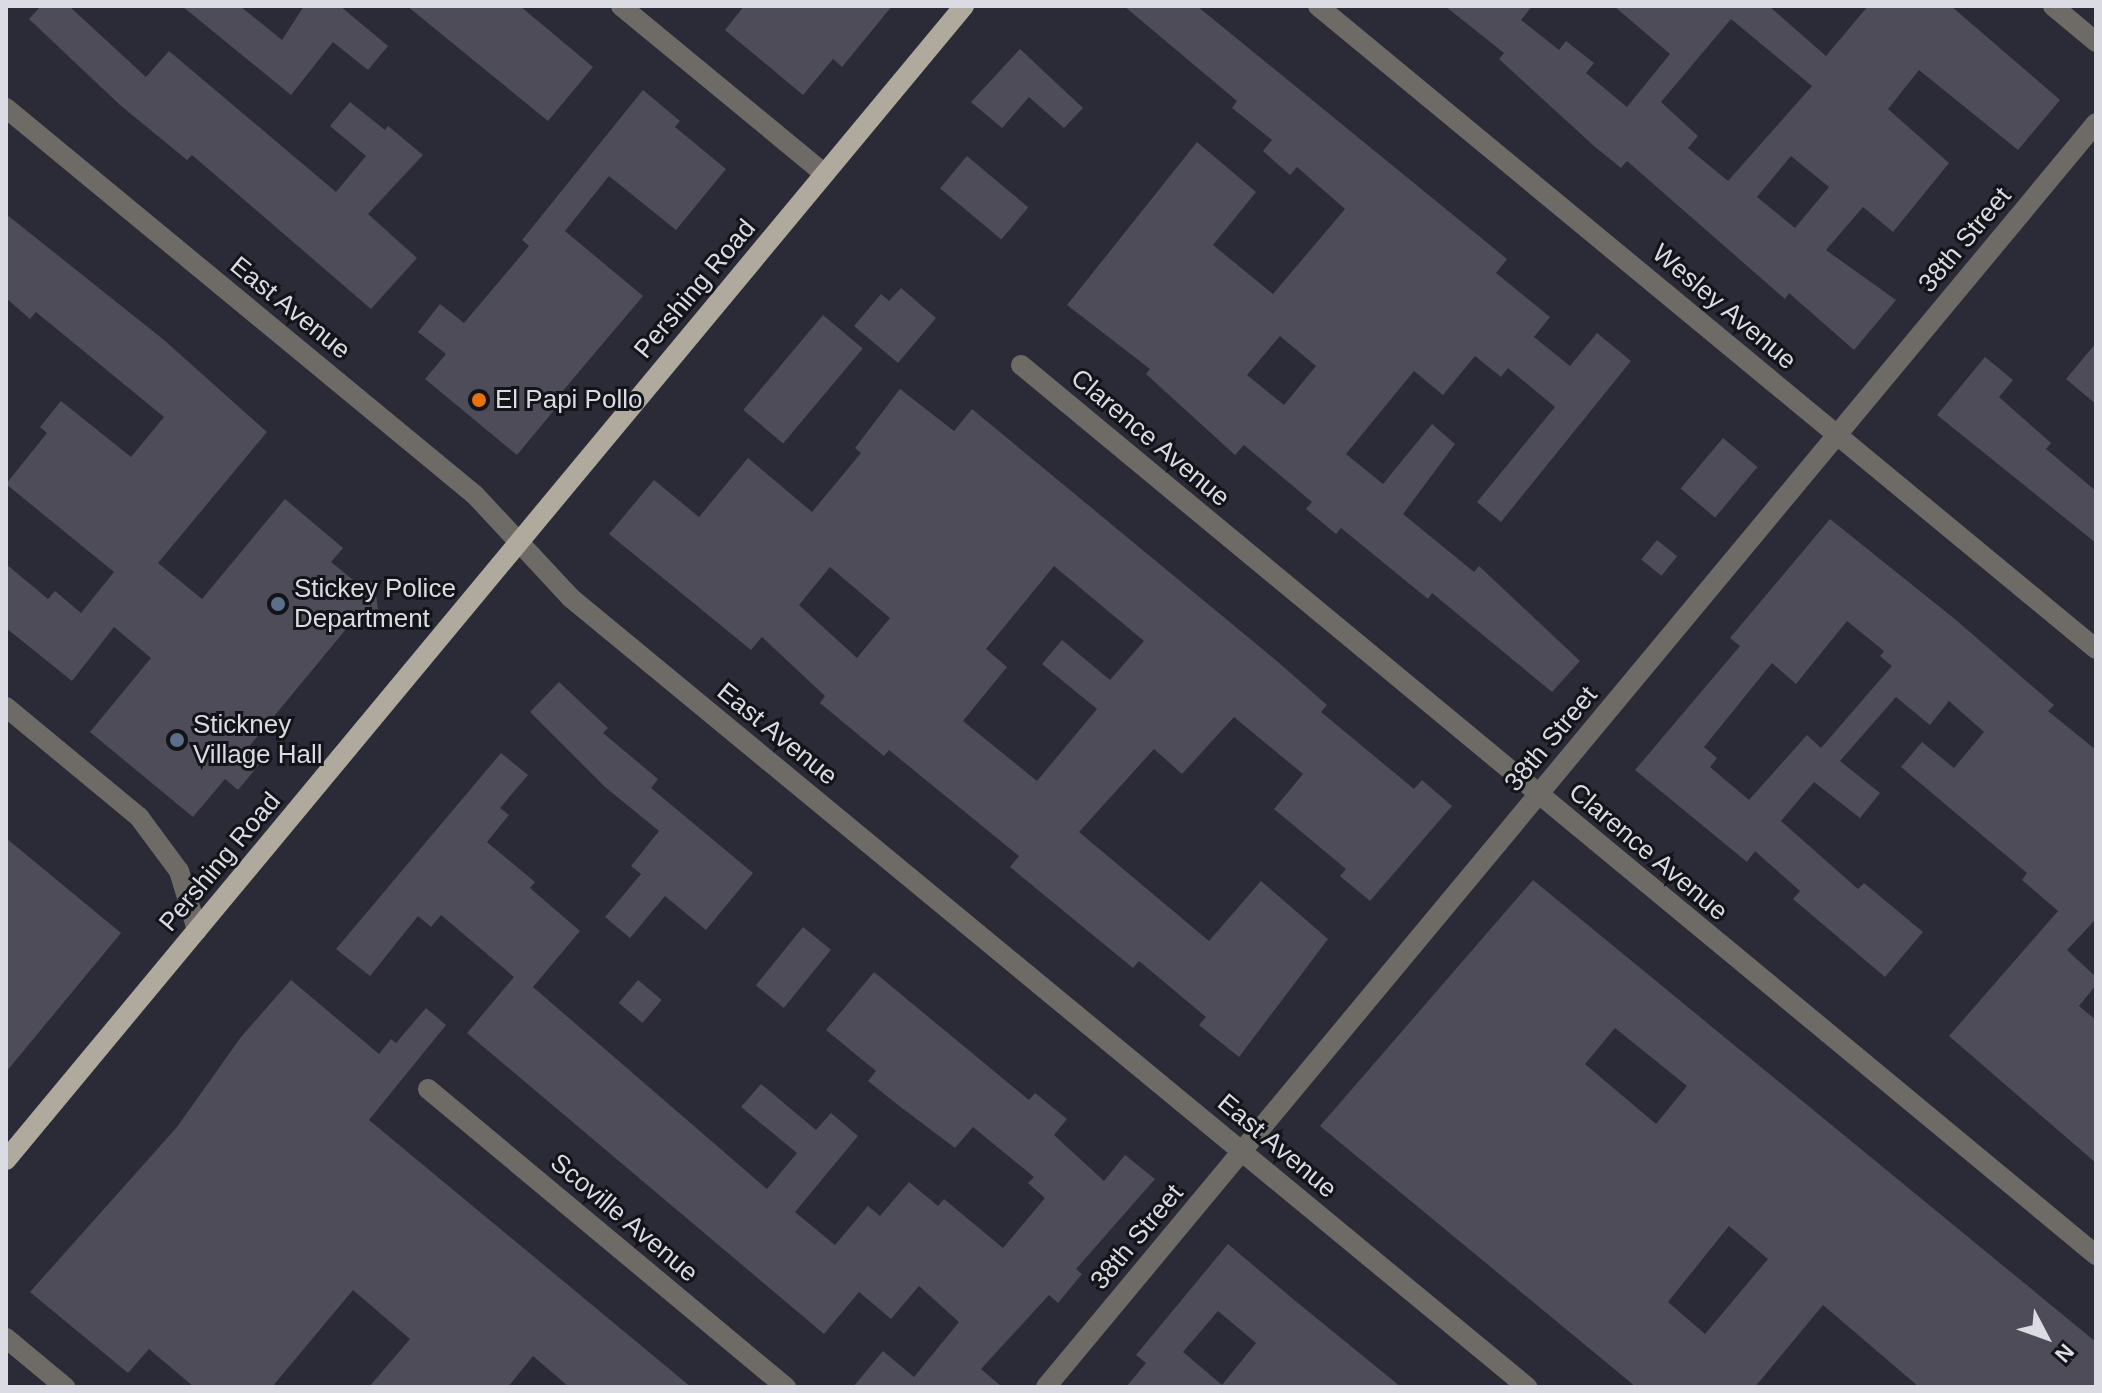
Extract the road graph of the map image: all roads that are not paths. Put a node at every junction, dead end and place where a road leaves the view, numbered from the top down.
1 (621, 6) edge
2 (964, 6) edge
3 (1318, 6) edge
4 (2053, 6) edge
5 (2096, 42) edge
6 (6, 108) edge
7 (2096, 123) edge
8 (825, 174) junction
9 (1021, 365) dead end
10 (1837, 435) junction
11 (520, 543) junction
12 (2096, 649) edge
13 (6, 707) edge
14 (1539, 795) junction
15 (197, 930) junction
16 (428, 1089) dead end
17 (1243, 1151) junction
18 (6, 1160) edge
19 (2096, 1255) edge
20 (6, 1338) edge
21 (65, 1387) edge
22 (786, 1387) edge
23 (1046, 1387) edge
24 (1527, 1387) edge

1 - 8 street
2 - 8 main road, Pershing Road
3 - 10 street, Wesley Avenue
4 - 5 street
6 - 11 street, East Avenue
7 - 10 street, 38th Street
8 - 11 main road, Pershing Road
9 - 14 street, Clarence Avenue
10 - 12 street, Wesley Avenue
10 - 14 street, 38th Street
11 - 15 main road, Pershing Road
11 - 17 street, East Avenue
13 - 15 street
14 - 17 street, 38th Street
14 - 19 street, Clarence Avenue
15 - 18 main road, Pershing Road
16 - 22 street, Scoville Avenue
17 - 23 street, 38th Street
17 - 24 street, East Avenue
20 - 21 street

